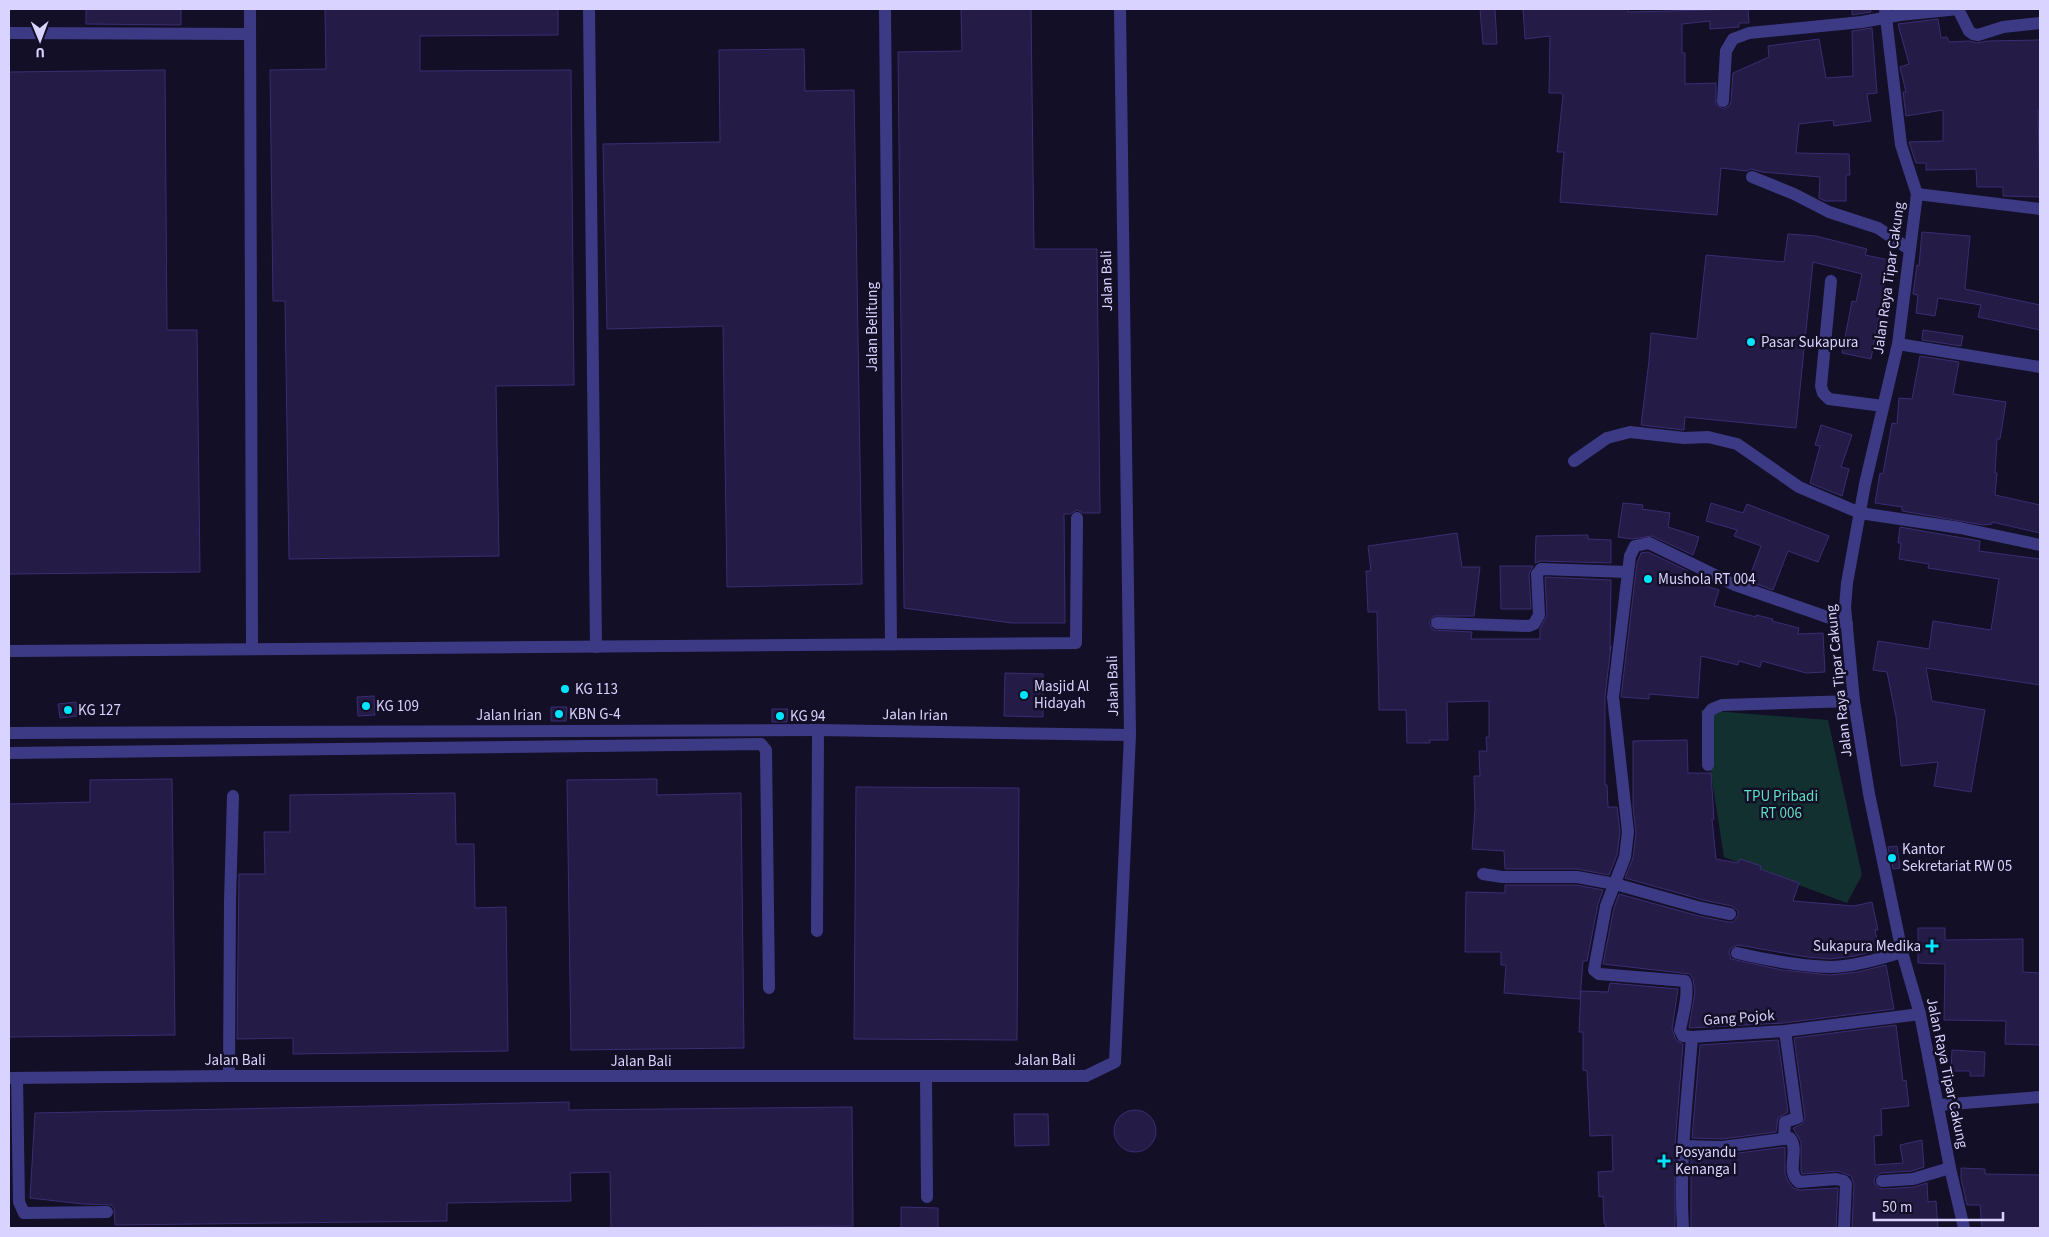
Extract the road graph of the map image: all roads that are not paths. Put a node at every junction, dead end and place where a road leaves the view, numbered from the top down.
1 (250, 9) edge
2 (589, 9) edge
3 (885, 9) edge
4 (1120, 9) edge
5 (1886, 13) edge
6 (2040, 23) edge
7 (9, 33) edge
8 (250, 34) junction
9 (1723, 101) dead end
10 (1752, 178) dead end
11 (1917, 194) junction
12 (2040, 209) edge
13 (1909, 249) junction
14 (1831, 281) dead end
15 (1898, 344) junction
16 (2040, 367) edge
17 (1884, 406) junction
18 (1574, 461) dead end
19 (1860, 512) junction
20 (1077, 518) dead end
21 (2040, 545) edge
22 (1628, 572) junction
23 (1437, 623) dead end
24 (1847, 624) junction
25 (891, 644) junction
26 (596, 646) junction
27 (252, 649) junction
28 (9, 651) edge
29 (1854, 701) junction
30 (818, 730) junction
31 (9, 733) edge
32 (1130, 735) junction
33 (9, 753) edge
34 (1708, 765) dead end
35 (233, 796) dead end
36 (1483, 874) dead end
37 (1615, 884) junction
38 (1730, 914) dead end
39 (817, 931) dead end
40 (1902, 952) junction
41 (1737, 953) dead end
42 (769, 988) dead end
43 (1920, 1014) junction
44 (1785, 1031) junction
45 (1692, 1037) junction
46 (229, 1076) junction
47 (926, 1077) junction
48 (13, 1078) edge
49 (2040, 1097) edge
50 (1939, 1105) junction
51 (1784, 1139) junction
52 (1683, 1146) junction
53 (1950, 1168) junction
54 (1882, 1181) dead end
55 (927, 1197) dead end
56 (107, 1212) dead end
57 (1683, 1228) edge
58 (1844, 1228) edge
59 (1964, 1228) edge

1 - 8 street
2 - 26 street
3 - 25 street, Jalan Belitung
4 - 32 street, Jalan Bali
5 - 6 street
5 - 9 street
5 - 11 street, Jalan Raya Tipar Cakung
7 - 8 street
8 - 27 street
10 - 13 street
11 - 12 street
11 - 13 street, Jalan Raya Tipar Cakung
13 - 15 street, Jalan Raya Tipar Cakung
14 - 17 street
15 - 16 street
15 - 17 street, Jalan Raya Tipar Cakung
17 - 19 street, Jalan Raya Tipar Cakung
18 - 19 street
19 - 21 street
19 - 24 street, Jalan Raya Tipar Cakung
20 - 25 street
22 - 23 street
22 - 24 street
22 - 37 street
24 - 29 street, Jalan Raya Tipar Cakung
25 - 26 street
26 - 27 street
27 - 28 street
29 - 34 street
29 - 40 street, Jalan Raya Tipar Cakung
30 - 31 street, Jalan Irian
30 - 32 street, Jalan Irian
30 - 39 street
32 - 47 street, Jalan Bali
33 - 42 street
35 - 46 street
36 - 37 street
37 - 38 street
37 - 45 street
40 - 41 street
40 - 43 street, Jalan Raya Tipar Cakung
43 - 44 street, Gang Pojok
43 - 50 street, Jalan Raya Tipar Cakung
44 - 45 street, Gang Pojok
44 - 51 street
45 - 52 street, Gang Pojok
46 - 47 street, Jalan Bali
46 - 48 street, Jalan Bali
47 - 55 street
48 - 56 street
49 - 50 street
50 - 53 street, Jalan Raya Tipar Cakung
51 - 52 street
51 - 58 street
52 - 57 street, Gang Pojok
53 - 54 street
53 - 59 street, Jalan Raya Tipar Cakung

